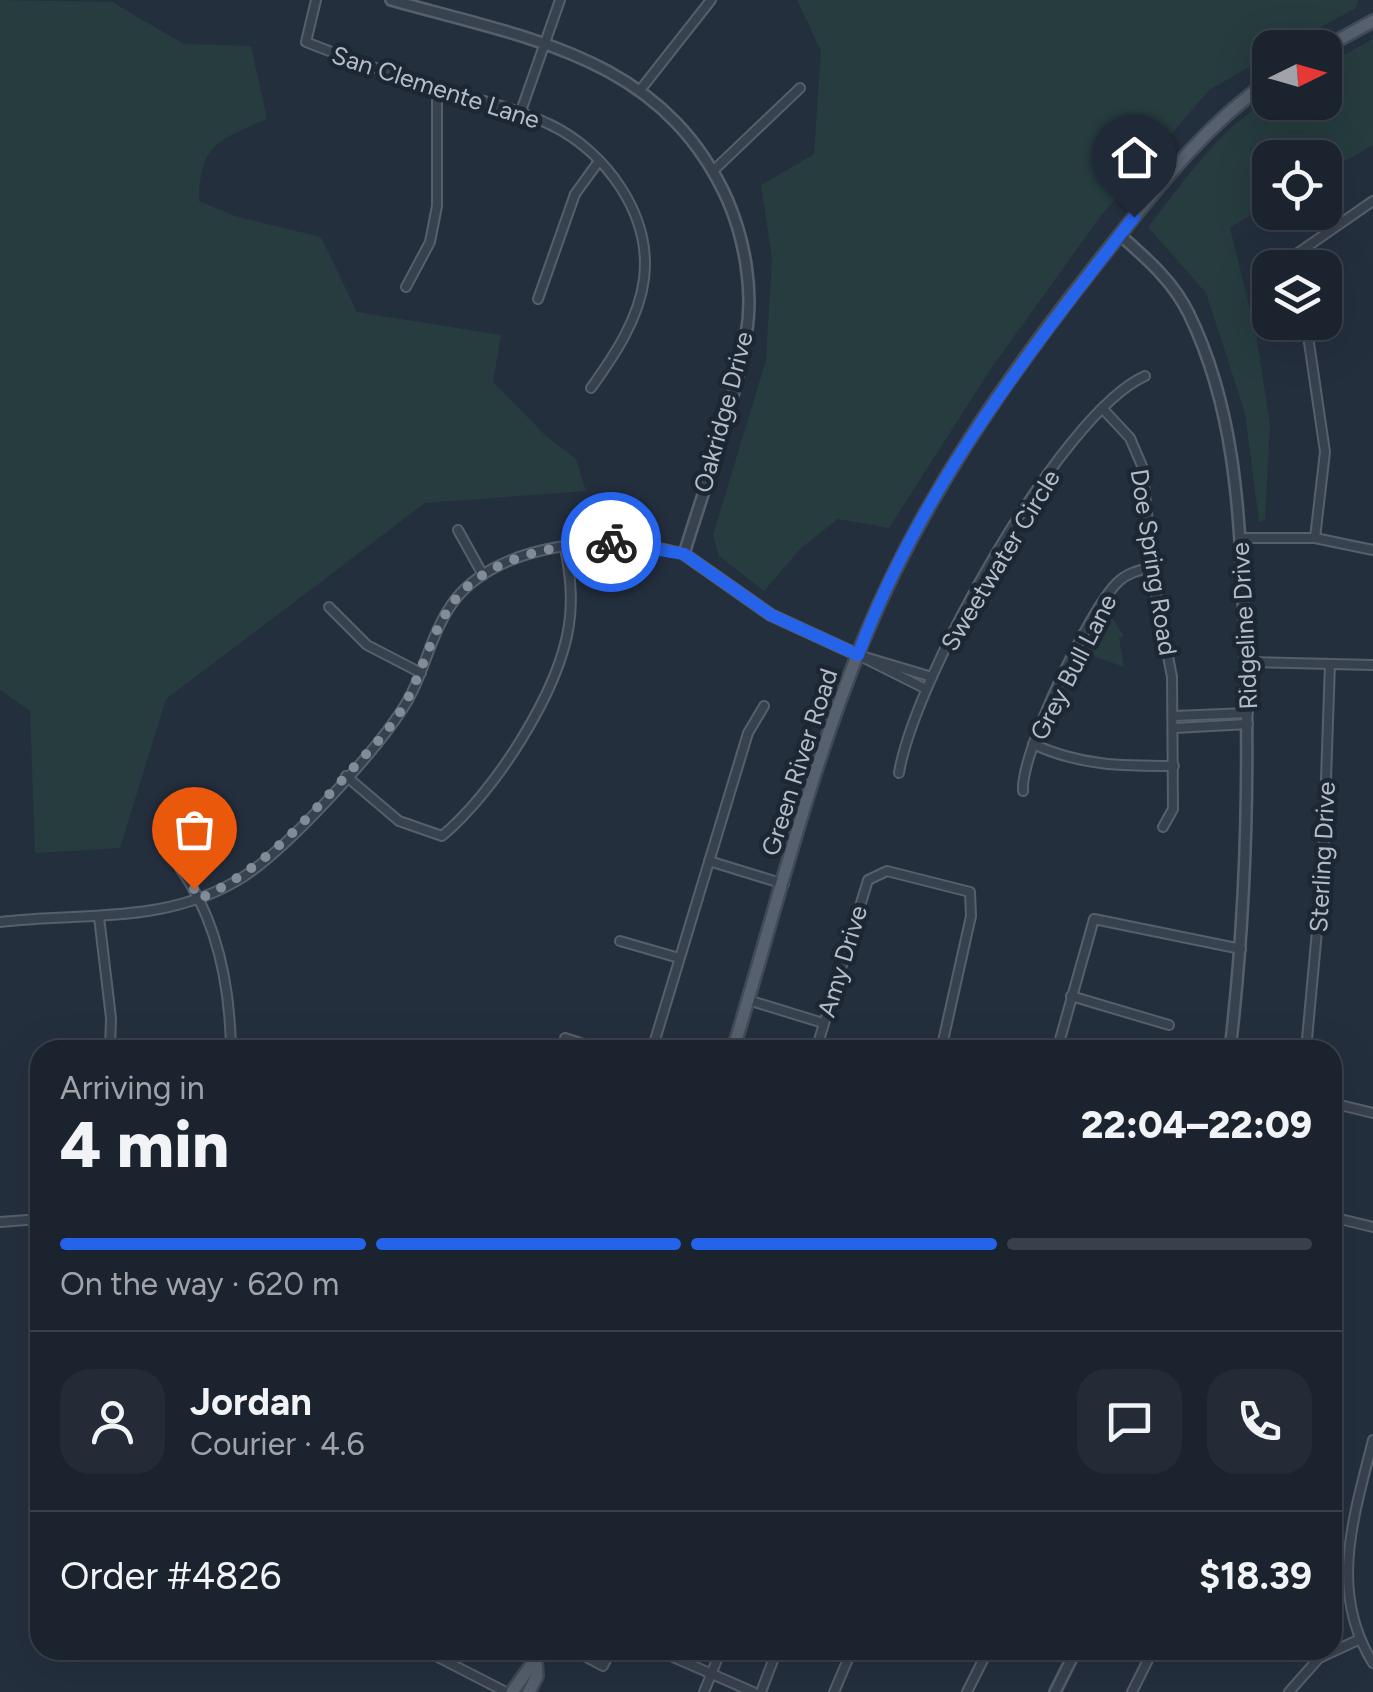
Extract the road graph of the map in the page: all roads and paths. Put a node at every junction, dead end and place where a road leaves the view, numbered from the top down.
1 (316, 0) edge
2 (391, 0) edge
3 (560, 0) edge
4 (711, 0) edge
5 (1373, 20) edge
6 (1342, 38) edge
7 (542, 45) junction
8 (438, 88) junction
9 (800, 88) dead end
10 (641, 89) junction
11 (1252, 95) edge
12 (520, 111) junction
13 (599, 161) junction
14 (714, 170) junction
15 (1373, 200) edge
16 (1120, 235) junction
17 (1301, 250) edge
18 (406, 288) dead end
19 (538, 298) dead end
20 (1309, 340) edge
21 (1145, 376) dead end
22 (592, 388) dead end
23 (1103, 409) junction
24 (458, 530) dead end
25 (1240, 538) junction
26 (1316, 538) junction
27 (564, 548) junction
28 (1373, 550) edge
29 (684, 554) junction
30 (1154, 567) junction
31 (483, 575) junction
32 (329, 607) dead end
33 (858, 655) junction
34 (1246, 662) junction
35 (1330, 664) junction
36 (1373, 665) edge
37 (422, 673) junction
38 (932, 677) junction
39 (926, 690) junction
40 (764, 706) dead end
41 (1248, 712) junction
42 (1174, 716) junction
43 (1248, 724) junction
44 (1175, 728) junction
45 (1033, 744) junction
46 (1174, 766) junction
47 (899, 773) dead end
48 (346, 776) junction
49 (1023, 791) dead end
50 (1162, 827) dead end
51 (709, 861) junction
52 (180, 868) dead end
53 (784, 884) junction
54 (199, 899) junction
55 (99, 917) junction
56 (0, 922) edge
57 (620, 941) dead end
58 (1241, 948) junction
59 (680, 958) junction
60 (1070, 996) junction
61 (748, 1000) junction
62 (824, 1023) junction
63 (1169, 1025) dead end
64 (564, 1038) dead end
65 (109, 1040) edge
66 (230, 1040) edge
67 (570, 1040) edge
68 (655, 1040) edge
69 (736, 1040) edge
70 (819, 1040) edge
71 (942, 1040) edge
72 (1059, 1040) edge
73 (1231, 1040) edge
74 (1307, 1040) edge
75 (1342, 1104) edge
76 (1373, 1112) edge
77 (30, 1220) edge
78 (1342, 1220) edge
79 (0, 1222) edge
80 (1373, 1228) edge
81 (1373, 1440) edge
82 (1358, 1640) junction
83 (1342, 1647) edge
84 (534, 1660) edge
85 (539, 1660) edge
86 (678, 1660) edge
87 (717, 1660) edge
88 (773, 1660) edge
89 (848, 1660) edge
90 (983, 1660) edge
91 (1071, 1660) edge
92 (1148, 1660) edge
93 (1317, 1660) edge
94 (443, 1661) edge
95 (1373, 1663) edge
96 (711, 1676) junction
97 (509, 1692) edge
98 (529, 1692) edge
99 (704, 1692) edge
100 (754, 1692) edge
101 (761, 1692) edge
102 (834, 1692) edge
103 (967, 1692) edge
104 (1056, 1692) edge
105 (1132, 1692) edge
106 (1289, 1692) edge

1 - 8 street, San Clemente Lane
2 - 7 street, Oakridge Drive
3 - 7 street
4 - 10 street
5 - 6 main road
7 - 10 street, Oakridge Drive
7 - 12 street
8 - 12 street, San Clemente Lane
8 - 18 street
9 - 14 street
10 - 14 street, Oakridge Drive
11 - 16 main road, Green River Road
12 - 13 street, San Clemente Lane
13 - 19 street
13 - 22 street, San Clemente Lane
14 - 29 street, Oakridge Drive
15 - 17 street
16 - 25 street, Ridgeline Drive
16 - 33 main road, Green River Road
20 - 26 street
21 - 23 street, Sweetwater Circle
23 - 30 street, Doe Spring Road
23 - 38 street, Sweetwater Circle
24 - 31 street
25 - 26 street
25 - 34 street, Ridgeline Drive
26 - 28 street
27 - 29 street
27 - 31 street
27 - 48 street
29 - 33 street
30 - 42 street, Doe Spring Road
30 - 45 street, Grey Bull Lane
31 - 37 street
32 - 37 street
33 - 38 street
33 - 39 street
33 - 53 main road, Green River Road
34 - 35 street
34 - 41 street, Ridgeline Drive
35 - 36 street
35 - 74 street, Sterling Drive
37 - 48 street
38 - 39 street, Sweetwater Circle
39 - 47 street, Sweetwater Circle
40 - 51 street
41 - 42 street
41 - 43 street, Ridgeline Drive
42 - 44 street, Doe Spring Road
43 - 44 street
43 - 58 street, Ridgeline Drive
44 - 46 street, Doe Spring Road
45 - 46 street
45 - 49 street, Grey Bull Lane
46 - 50 street, Doe Spring Road
48 - 54 street
51 - 53 street
51 - 59 street
52 - 54 street
53 - 61 main road, Green River Road
54 - 55 street
54 - 66 street
55 - 56 street
55 - 65 street
57 - 59 street
58 - 60 street
58 - 73 street, Ridgeline Drive
59 - 68 street
60 - 63 street
60 - 72 street
61 - 62 street
61 - 69 main road, Green River Road
62 - 70 street, Amy Drive
62 - 71 street, Amy Drive
64 - 67 street
75 - 76 street
77 - 79 street
78 - 80 street
81 - 82 street
82 - 83 street
82 - 95 street
84 - 97 main road
85 - 98 main road
86 - 96 street
87 - 96 street
88 - 101 street
89 - 102 street
90 - 103 street
91 - 104 street
92 - 105 street
93 - 106 street
94 - 97 street
96 - 99 street
96 - 100 street

